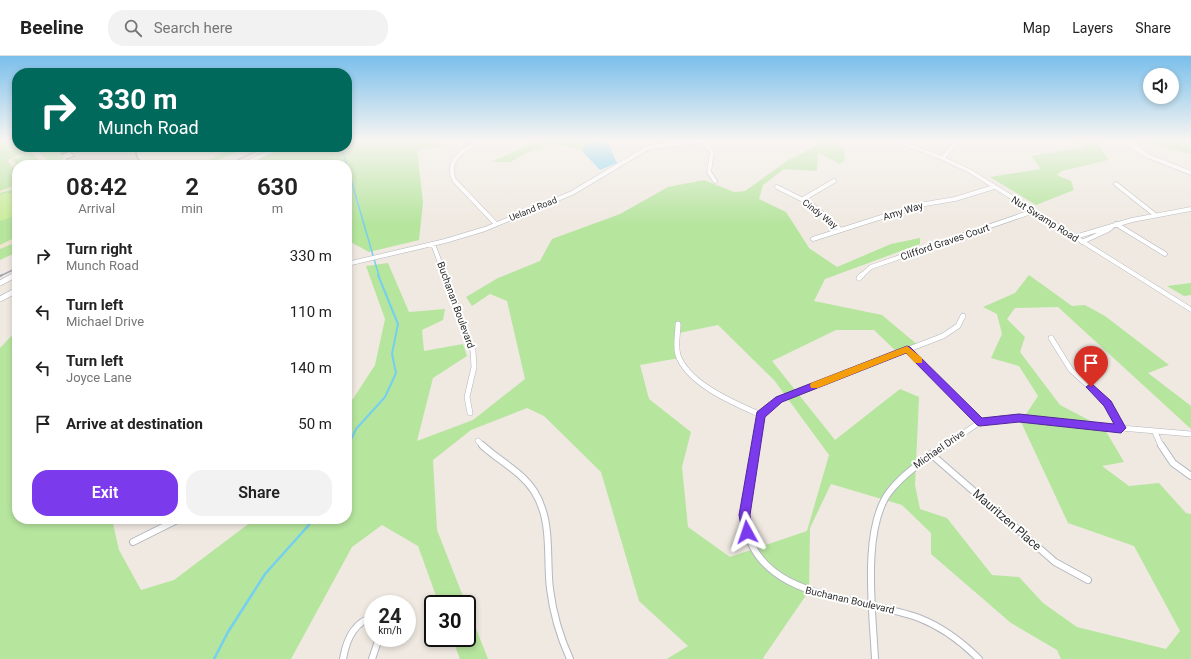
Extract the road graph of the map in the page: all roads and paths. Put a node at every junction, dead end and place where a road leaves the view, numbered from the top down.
1 (451, 168) edge
2 (614, 168) edge
3 (710, 168) edge
4 (964, 168) edge
5 (1179, 168) edge
6 (1191, 173) edge
7 (715, 181) dead end
8 (834, 181) dead end
9 (1116, 184) dead end
10 (777, 187) dead end
11 (994, 187) junction
12 (803, 199) junction
13 (1191, 208) edge
14 (1034, 211) junction
15 (1154, 214) junction
16 (496, 224) junction
17 (1116, 224) junction
18 (841, 230) junction
19 (1075, 237) junction
20 (812, 239) dead end
21 (1082, 242) junction
22 (434, 244) junction
23 (1164, 254) dead end
24 (352, 263) edge
25 (12, 277) edge
26 (859, 278) dead end
27 (0, 283) edge
28 (12, 293) edge
29 (0, 299) edge
30 (1191, 310) edge
31 (963, 316) dead end
32 (678, 324) dead end
33 (1051, 338) dead end
34 (907, 349) junction
35 (470, 413) dead end
36 (761, 415) junction
37 (980, 422) junction
38 (1121, 428) junction
39 (1155, 432) junction
40 (1191, 434) edge
41 (478, 441) dead end
42 (931, 454) junction
43 (1191, 476) edge
44 (169, 524) edge
45 (133, 542) dead end
46 (1088, 580) dead end
47 (873, 606) junction
48 (364, 620) edge
49 (376, 647) edge
50 (343, 659) edge
51 (372, 659) edge
52 (570, 659) edge
53 (875, 659) edge
54 (979, 659) edge

1 - 16 street
2 - 16 street, Ueland Road
3 - 7 street
4 - 11 main road, Nut Swamp Road
5 - 6 street
8 - 12 street
9 - 15 street
10 - 12 street, Cindy Way
11 - 14 main road, Nut Swamp Road
11 - 18 street, Amy Way
12 - 18 street, Cindy Way
13 - 15 street
14 - 19 main road, Nut Swamp Road
14 - 26 street, Clifford Graves Court
15 - 17 street
16 - 22 street, Ueland Road
17 - 19 street
17 - 21 street
17 - 23 street
18 - 20 street, Amy Way
19 - 21 main road, Nut Swamp Road
21 - 30 main road, Nut Swamp Road
22 - 24 street, Ueland Road
22 - 35 street, Buchanan Boulevard
25 - 27 street
28 - 29 street
31 - 34 street
32 - 36 street
33 - 38 street
34 - 36 street
34 - 37 street
36 - 47 street, Buchanan Boulevard
37 - 38 street, Michael Drive
37 - 42 street, Michael Drive
38 - 39 street, Michael Drive
39 - 40 street, Michael Drive
39 - 43 street
41 - 52 street
42 - 46 street, Mauritzen Place
42 - 47 street, Michael Drive
44 - 45 street
47 - 53 street, Michael Drive
47 - 54 street, Buchanan Boulevard
48 - 50 street
49 - 51 street

